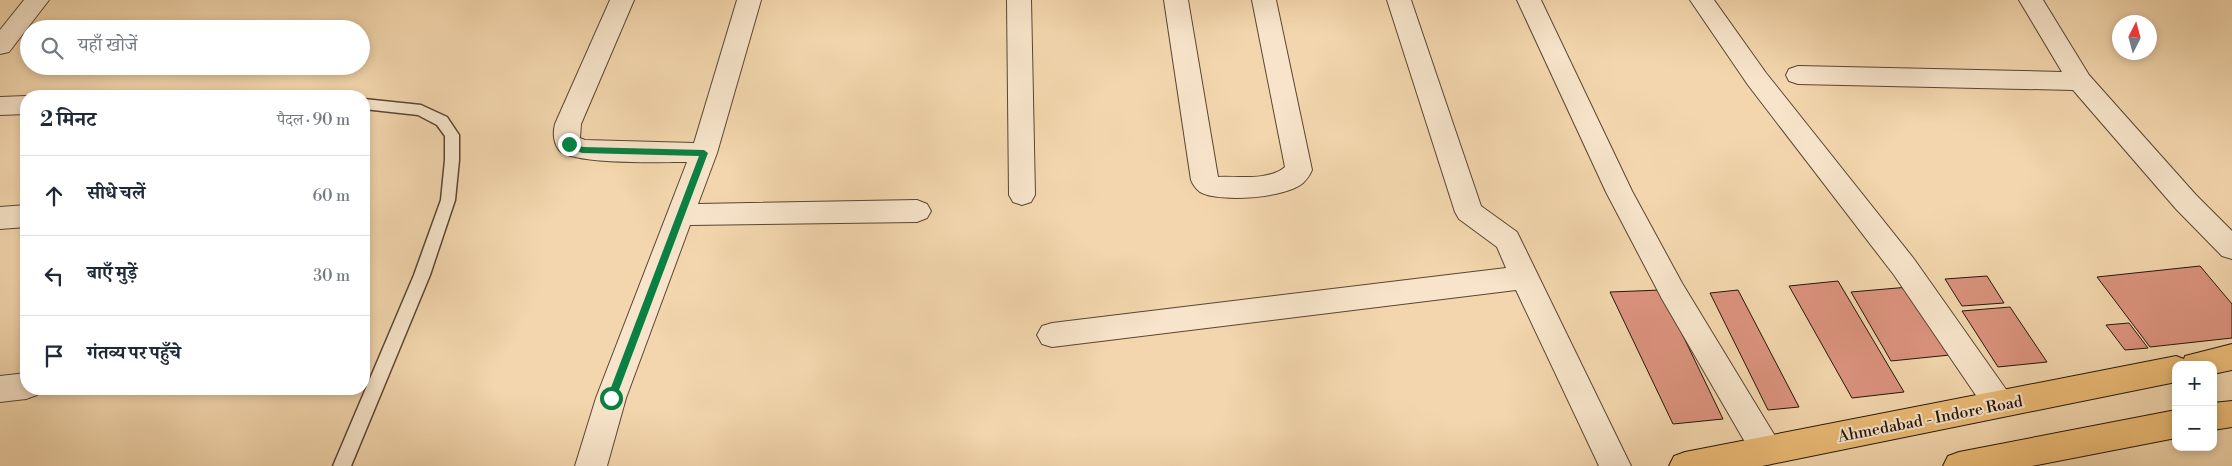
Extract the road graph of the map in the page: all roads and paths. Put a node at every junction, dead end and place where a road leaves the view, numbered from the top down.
1 (37, 0) edge
2 (622, 0) edge
3 (749, 0) edge
4 (1019, 0) edge
5 (1176, 0) edge
6 (1264, 0) edge
7 (1399, 0) edge
8 (1529, 0) edge
9 (1702, 0) edge
10 (2031, 0) edge
11 (21, 20) edge
12 (20, 21) edge
13 (0, 46) edge
14 (1798, 75) dead end
15 (2080, 82) junction
16 (20, 105) edge
17 (370, 105) edge
18 (0, 106) edge
19 (704, 153) junction
20 (1022, 195) dead end
21 (916, 212) dead end
22 (681, 215) junction
23 (20, 216) edge
24 (0, 218) edge
25 (2232, 248) edge
26 (1526, 277) junction
27 (1052, 335) dead end
28 (2232, 358) edge
29 (2217, 361) edge
30 (2172, 370) edge
31 (20, 387) edge
32 (0, 389) edge
33 (1999, 404) junction
34 (2232, 414) edge
35 (2217, 416) edge
36 (2172, 425) edge
37 (1768, 451) junction
38 (342, 466) edge
39 (591, 466) edge
40 (1615, 466) edge
41 (1684, 466) edge
42 (1959, 466) edge

1 - 11 street
2 - 19 street
3 - 19 street
4 - 20 street
5 - 6 street
7 - 26 street
8 - 37 street
9 - 33 street
10 - 15 street
12 - 13 street
14 - 15 street
15 - 25 street
16 - 18 street
17 - 38 lane
19 - 22 street
21 - 22 street
22 - 39 street
23 - 24 street
26 - 27 street
26 - 40 street
28 - 29 highway
30 - 33 highway, Ahmedabad - Indore Road
31 - 32 street
33 - 37 highway, Ahmedabad - Indore Road
34 - 35 highway
36 - 42 highway
37 - 41 highway, Ahmedabad - Indore Road

